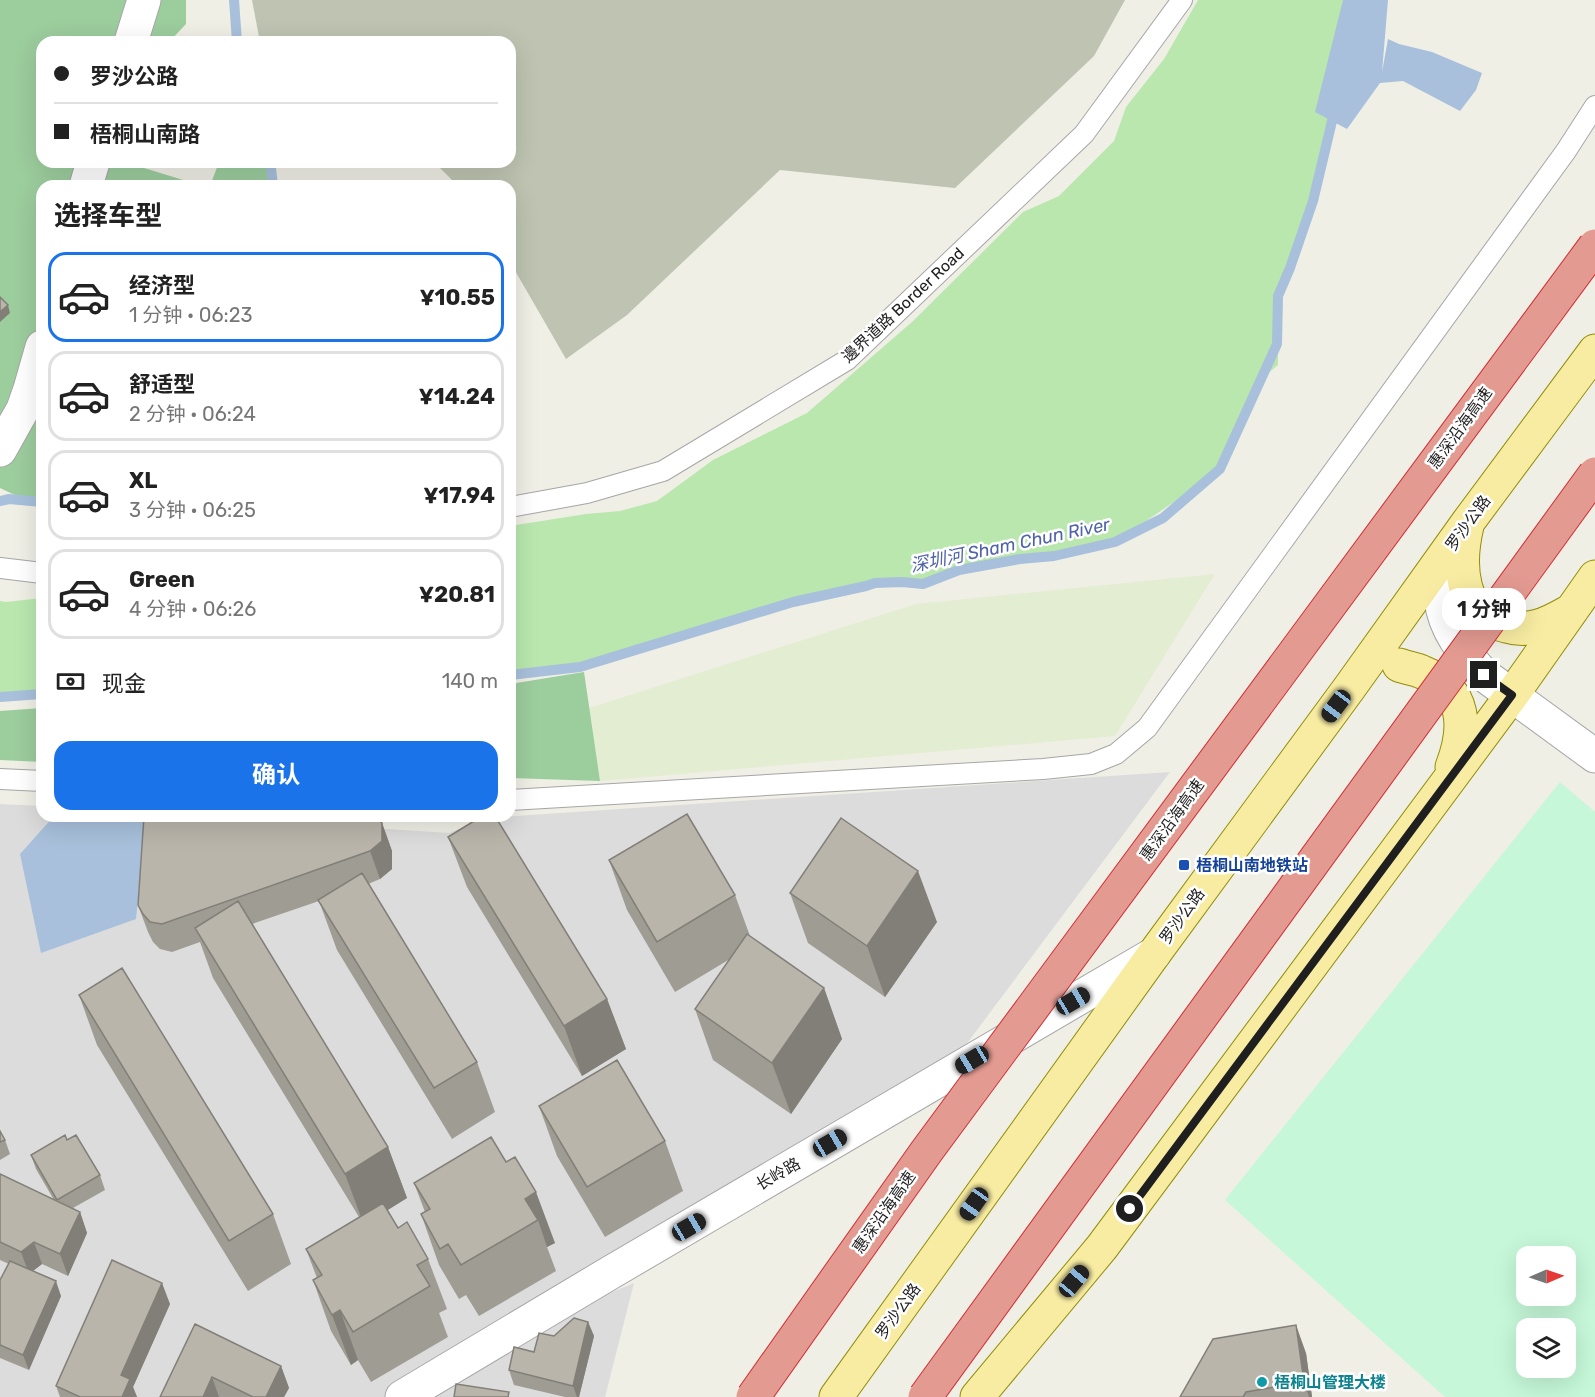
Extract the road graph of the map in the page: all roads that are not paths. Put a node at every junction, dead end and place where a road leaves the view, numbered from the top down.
1 (144, 0) edge
2 (1182, 0) edge
3 (133, 36) edge
4 (1595, 106) edge
5 (1595, 246) edge
6 (1595, 351) edge
7 (36, 368) edge
8 (0, 450) edge
9 (1595, 474) edge
10 (516, 506) edge
11 (1468, 522) junction
12 (1447, 553) junction
13 (0, 567) edge
14 (36, 572) edge
15 (1595, 578) edge
16 (1572, 609) junction
17 (1399, 665) junction
18 (1484, 675) junction
19 (1350, 687) junction
20 (1512, 695) junction
21 (1595, 756) edge
22 (0, 779) edge
23 (36, 782) edge
24 (1441, 791) junction
25 (516, 800) edge
26 (1154, 954) junction
27 (402, 1397) edge
28 (753, 1397) edge
29 (836, 1397) edge
30 (925, 1397) edge
31 (978, 1397) edge

1 - 3 street
2 - 10 lane, 邊界道路 Border Road
4 - 25 lane
5 - 28 highway, 惠深沿海高速, bridge
6 - 11 main road, 罗沙公路
7 - 8 street
9 - 30 highway, bridge
11 - 12 main road, 罗沙公路
11 - 16 main road
12 - 18 street
12 - 19 main road, 罗沙公路
13 - 14 lane
15 - 16 main road
16 - 20 main road
17 - 18 street
17 - 19 street
17 - 24 main road
18 - 20 street
19 - 26 main road, 罗沙公路
20 - 21 street
20 - 24 main road
22 - 23 lane
24 - 31 main road
26 - 27 street, 长岭路
26 - 29 main road, 罗沙公路

